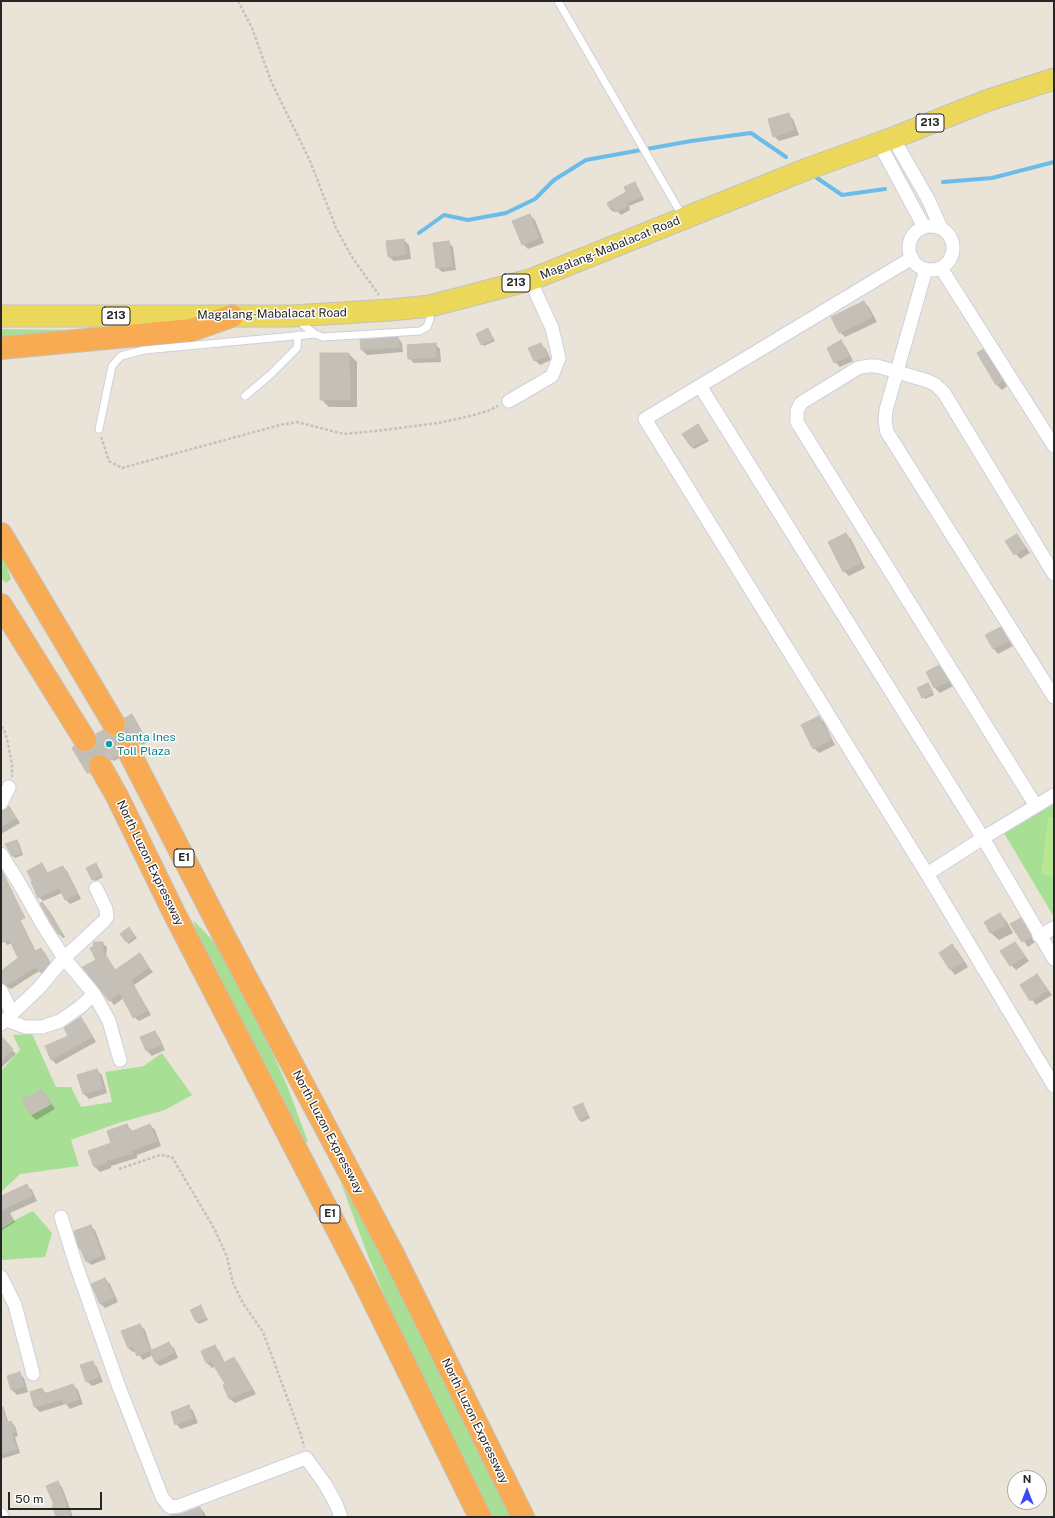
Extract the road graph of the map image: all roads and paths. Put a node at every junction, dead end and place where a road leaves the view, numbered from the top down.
1 (238, 1) edge
2 (558, 1) edge
3 (1054, 80) edge
4 (890, 147) junction
5 (684, 218) junction
6 (924, 227) junction
7 (941, 228) junction
8 (912, 258) junction
9 (941, 268) junction
10 (926, 269) junction
11 (530, 280) junction
12 (430, 306) junction
13 (390, 310) junction
14 (1, 316) edge
15 (232, 316) junction
16 (295, 326) junction
17 (315, 334) junction
18 (1, 348) edge
19 (896, 373) junction
20 (700, 386) junction
21 (244, 396) dead end
22 (509, 401) joint
23 (99, 429) joint
24 (1054, 446) edge
25 (1, 534) edge
26 (1054, 574) edge
27 (1, 605) edge
28 (1054, 697) edge
29 (114, 724) tunnel mouth
30 (1, 727) edge
31 (85, 740) tunnel mouth
32 (128, 750) tunnel mouth
33 (100, 766) tunnel mouth
34 (9, 786) joint
35 (1054, 795) edge
36 (1, 802) edge
37 (1036, 806) junction
38 (983, 838) junction
39 (1, 854) edge
40 (927, 874) junction
41 (96, 888) dead end
42 (1054, 928) edge
43 (1039, 936) junction
44 (64, 958) junction
45 (1054, 959) edge
46 (1, 991) edge
47 (94, 994) junction
48 (6, 1019) edge
49 (120, 1060) dead end
50 (1054, 1086) edge
51 (120, 1169) dead end
52 (61, 1217) dead end
53 (1, 1277) edge
54 (33, 1374) dead end
55 (306, 1458) junction
56 (341, 1517) edge
57 (480, 1517) edge
58 (523, 1517) edge

1 - 13 path
2 - 5 lane
3 - 4 main road, Magalang-Mabalacat Road / 213
4 - 5 main road, Magalang-Mabalacat Road / 213
4 - 6 street
4 - 7 street
5 - 11 main road, Magalang-Mabalacat Road / 213
6 - 7 street
6 - 8 street
7 - 9 street
8 - 10 street
8 - 20 street
9 - 10 street
9 - 24 street
10 - 19 street
11 - 12 main road, Magalang-Mabalacat Road / 213
11 - 22 street
12 - 13 main road, Magalang-Mabalacat Road / 213
12 - 17 lane
13 - 16 main road, Magalang-Mabalacat Road / 213
14 - 15 main road, Magalang-Mabalacat Road / 213
15 - 16 main road, Magalang-Mabalacat Road / 213
15 - 18 highway
16 - 17 lane
16 - 17 lane
16 - 21 lane
16 - 23 lane
19 - 26 street
19 - 28 street
19 - 37 street
20 - 38 street
20 - 40 street
22 - 23 path
25 - 29 highway
27 - 31 highway
30 - 34 path
32 - 58 highway, North Luzon Expressway / E1
33 - 57 highway, North Luzon Expressway / E1
34 - 36 street
35 - 37 street
37 - 38 street
38 - 40 street
38 - 43 street
39 - 44 street
40 - 50 street
41 - 44 street
42 - 43 street
43 - 45 street
44 - 47 street
44 - 48 street
46 - 48 street
47 - 48 street
47 - 49 street
51 - 55 path
52 - 55 street
53 - 54 street
55 - 56 street

